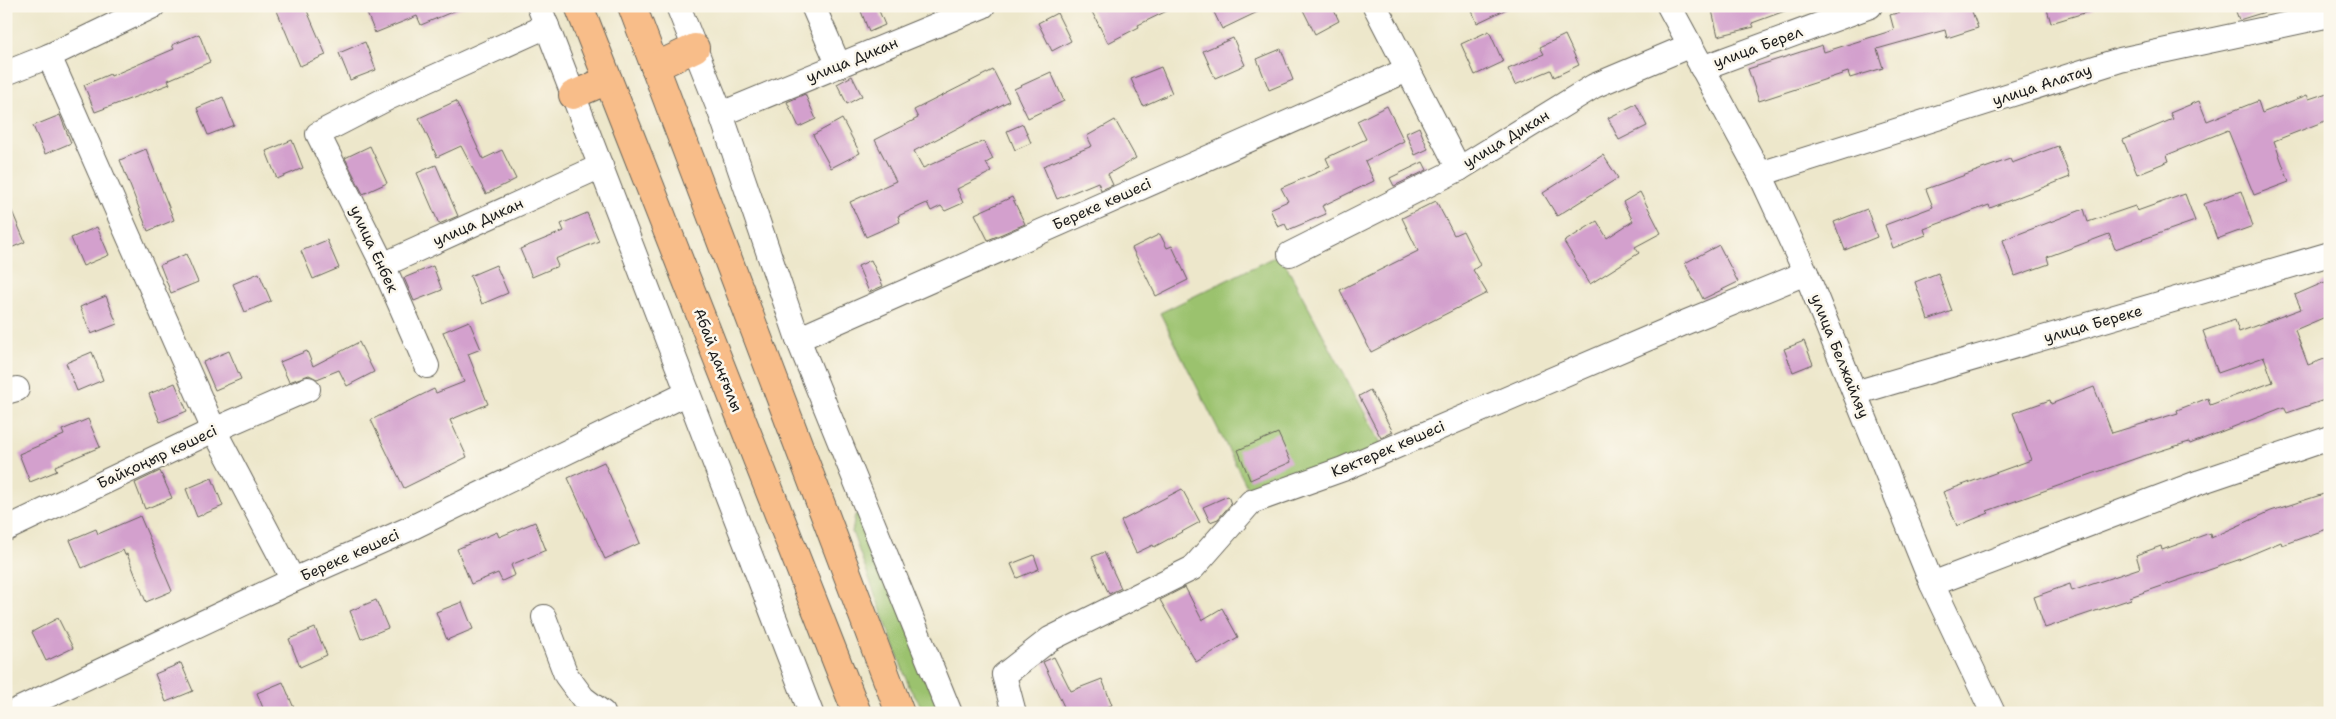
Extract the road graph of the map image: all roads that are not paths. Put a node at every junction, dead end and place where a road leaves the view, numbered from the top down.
1 (153, 6) edge
2 (579, 6) edge
3 (632, 6) edge
4 (678, 6) edge
5 (813, 6) edge
6 (983, 6) edge
7 (1374, 6) edge
8 (1669, 6) edge
9 (1870, 6) edge
10 (2330, 15) edge
11 (543, 16) edge
12 (1690, 45) junction
13 (695, 48) junction
14 (49, 56) junction
15 (839, 66) junction
16 (655, 67) junction
17 (1702, 68) junction
18 (1407, 70) junction
19 (6, 73) edge
20 (608, 80) junction
21 (573, 95) junction
22 (721, 114) junction
23 (601, 166) junction
24 (1459, 169) junction
25 (1760, 174) junction
26 (1290, 254) dead end
27 (2330, 254) edge
28 (384, 265) junction
29 (1806, 273) junction
30 (798, 338) junction
31 (426, 366) dead end
32 (308, 388) dead end
33 (688, 393) junction
34 (1856, 393) junction
35 (214, 430) junction
36 (2330, 438) edge
37 (6, 528) edge
38 (293, 580) junction
39 (1932, 584) junction
40 (544, 617) dead end
41 (11, 713) edge
42 (603, 713) edge
43 (811, 713) edge
44 (856, 713) edge
45 (900, 713) edge
46 (950, 713) edge
47 (1014, 713) edge
48 (1994, 713) edge

1 - 14 street
2 - 20 main road, Абай даңғылы
3 - 16 main road
4 - 13 street
5 - 15 street
6 - 15 street, улица Дикан
7 - 18 street, улица Дикан
8 - 12 street, улица Белжайляу
9 - 17 street, улица Берел
10 - 25 street, улица Алатау
11 - 21 street
11 - 28 street, улица Енбек
12 - 17 street, улица Белжайляу
12 - 24 street, улица Дикан
13 - 16 main road
13 - 22 street
14 - 19 street
14 - 35 street
15 - 22 street, улица Дикан
16 - 45 main road
17 - 25 street, улица Белжайляу
18 - 24 street, улица Дикан
18 - 30 street, Береке көшесі
20 - 21 main road
20 - 44 main road, Абай даңғылы
21 - 23 street
22 - 30 street
23 - 28 street, улица Дикан
23 - 33 street
24 - 26 street
25 - 29 street, улица Белжайляу
27 - 34 street, улица Береке
28 - 31 street, улица Енбек
29 - 34 street, улица Белжайляу
29 - 47 street, Көктерек көшесі
30 - 46 street
32 - 35 street, Байқоңыр көшесі
33 - 38 street, Береке көшесі
33 - 43 street
34 - 39 street, улица Белжайляу
35 - 37 street, Байқоңыр көшесі
35 - 38 street
36 - 39 street
38 - 41 street, Береке көшесі
39 - 48 street, улица Белжайляу
40 - 42 street

